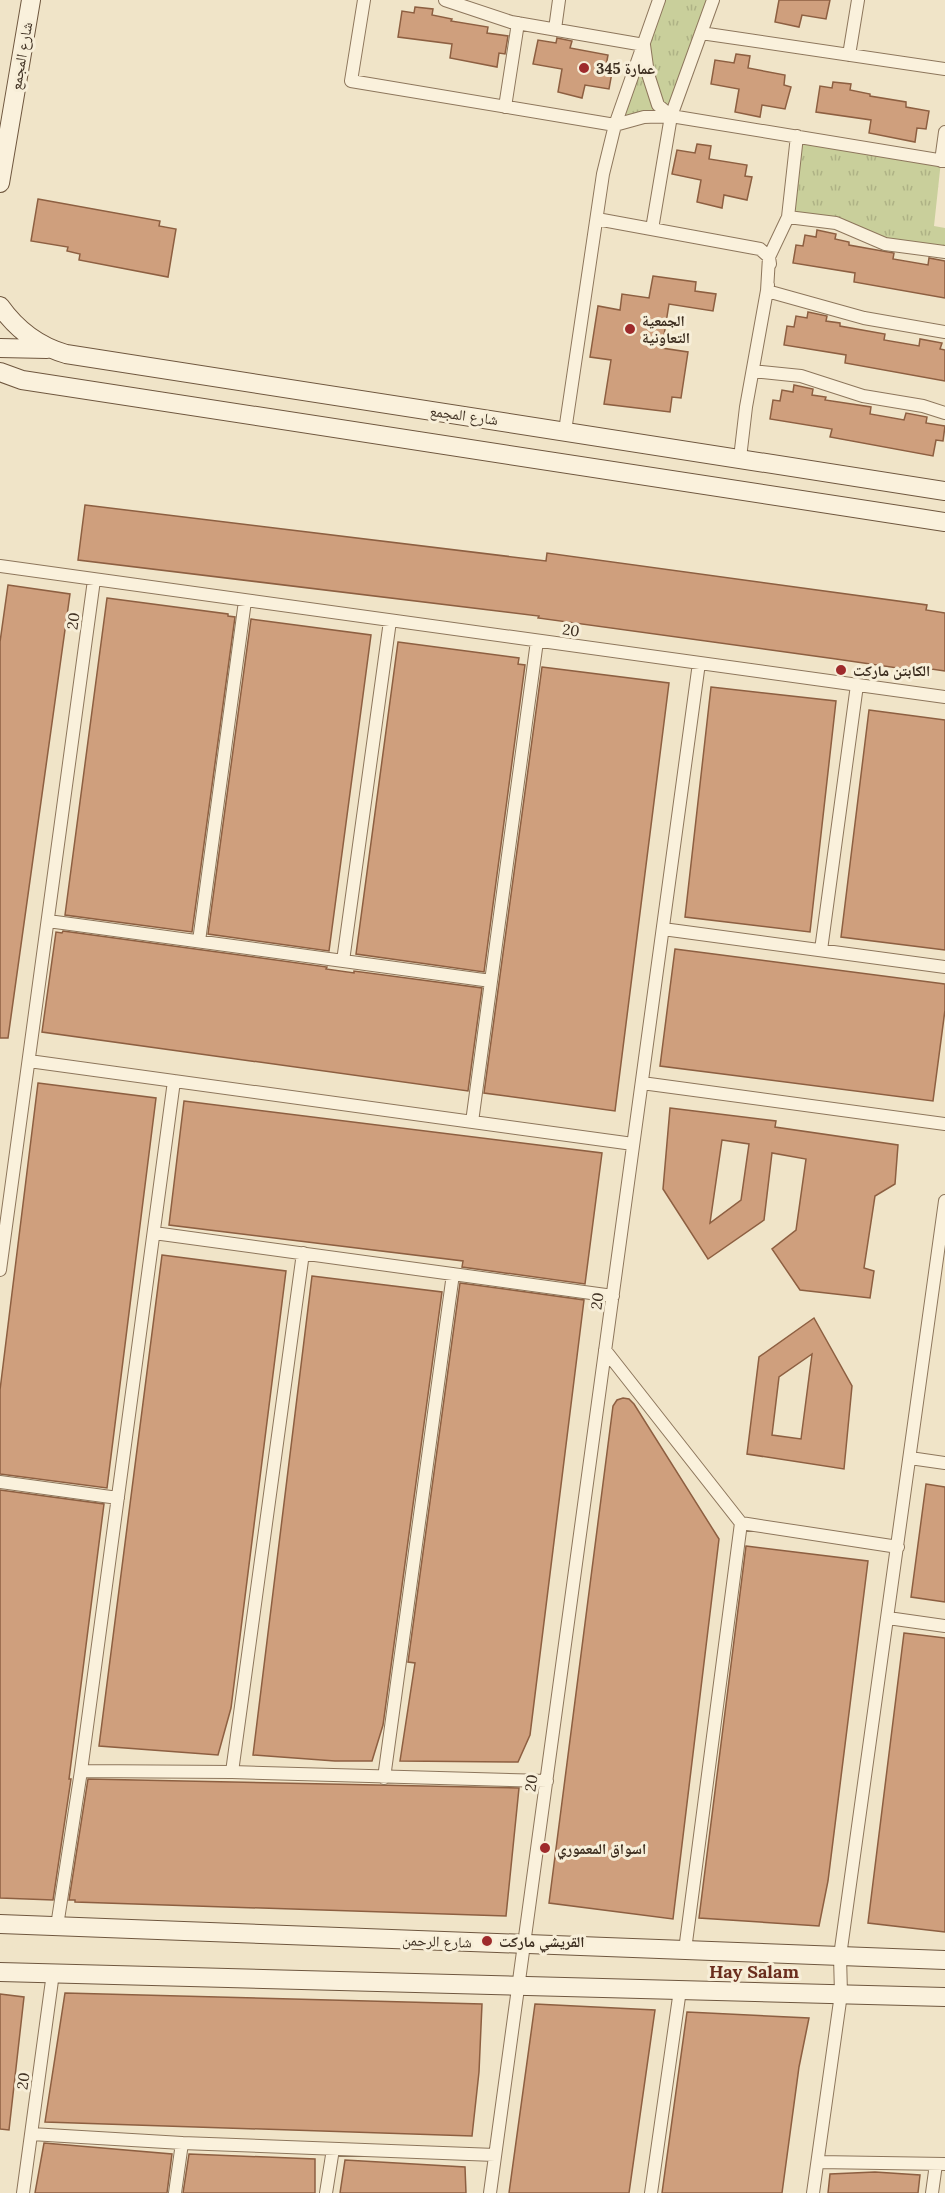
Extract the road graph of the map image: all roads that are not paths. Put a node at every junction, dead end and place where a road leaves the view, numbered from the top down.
1 (31, 0) edge
2 (364, 0) edge
3 (445, 0) edge
4 (559, 0) edge
5 (659, 0) edge
6 (713, 0) edge
7 (858, 0) edge
8 (518, 23) junction
9 (555, 29) junction
10 (701, 33) junction
11 (644, 45) junction
12 (849, 55) junction
13 (945, 69) edge
14 (505, 107) junction
15 (671, 116) junction
16 (615, 125) junction
17 (945, 132) edge
18 (797, 136) junction
19 (943, 161) edge
20 (0, 183) edge
21 (788, 218) junction
22 (597, 219) junction
23 (652, 229) junction
24 (945, 252) edge
25 (769, 257) junction
26 (767, 291) junction
27 (0, 306) edge
28 (945, 332) edge
29 (0, 348) edge
30 (49, 349) junction
31 (753, 371) junction
32 (0, 372) edge
33 (945, 413) edge
34 (565, 430) junction
35 (603, 436) junction
36 (740, 458) junction
37 (599, 469) junction
38 (945, 491) edge
39 (945, 522) edge
40 (0, 566) edge
41 (94, 580) junction
42 (245, 601) junction
43 (390, 621) junction
44 (537, 641) junction
45 (699, 663) junction
46 (858, 685) junction
47 (945, 697) edge
48 (48, 921) junction
49 (663, 929) junction
50 (199, 941) junction
51 (821, 950) junction
52 (343, 961) junction
53 (945, 967) edge
54 (491, 981) junction
55 (28, 1061) junction
56 (174, 1081) junction
57 (642, 1083) junction
58 (472, 1122) junction
59 (945, 1124) edge
60 (633, 1144) junction
61 (945, 1201) edge
62 (154, 1233) junction
63 (303, 1253) junction
64 (0, 1270) edge
65 (453, 1274) junction
66 (613, 1296) junction
67 (605, 1350) junction
68 (910, 1458) junction
69 (945, 1463) edge
70 (0, 1482) edge
71 (118, 1498) junction
72 (741, 1523) junction
73 (898, 1547) junction
74 (888, 1618) junction
75 (945, 1626) edge
76 (81, 1771) junction
77 (232, 1772) junction
78 (384, 1778) junction
79 (547, 1781) junction
80 (0, 1924) edge
81 (57, 1926) junction
82 (523, 1944) junction
83 (685, 1950) junction
84 (840, 1956) junction
85 (945, 1960) edge
86 (0, 1972) edge
87 (53, 1973) junction
88 (519, 1986) junction
89 (680, 1990) junction
90 (841, 1994) junction
91 (945, 1997) edge
92 (31, 2134) junction
93 (182, 2143) junction
94 (333, 2150) junction
95 (495, 2155) junction
96 (818, 2162) junction
97 (941, 2164) edge
98 (23, 2193) edge
99 (175, 2193) edge
100 (326, 2193) edge
101 (490, 2193) edge
102 (651, 2193) edge
103 (813, 2193) edge
104 (932, 2193) edge

1 - 20 street, شارع المجمع
2 - 14 street
3 - 8 street
4 - 9 street
5 - 11 street
6 - 10 street
7 - 12 street
8 - 9 street
8 - 14 street
9 - 11 street
10 - 12 street
10 - 15 street
11 - 15 street
11 - 16 street
12 - 13 street
14 - 16 street
15 - 16 street
15 - 18 street
15 - 23 street
16 - 22 street
17 - 19 street
18 - 19 street
18 - 21 street
21 - 24 street
21 - 25 street
22 - 23 street
22 - 34 street
23 - 25 street
25 - 26 street
26 - 28 street
26 - 31 street
27 - 30 street, شارع المجمع
29 - 30 street
30 - 34 street, شارع المجمع
31 - 33 street
31 - 36 street
32 - 37 street
34 - 35 street, شارع المجمع
35 - 36 street, شارع المجمع
35 - 37 street
36 - 38 street, شارع المجمع
37 - 39 street
40 - 41 street
41 - 42 street, 20
41 - 48 street, 20
42 - 43 street, 20
42 - 50 street
43 - 44 street, 20
43 - 52 street
44 - 45 street, 20
44 - 54 street
45 - 46 street, 20
45 - 49 street, 20
46 - 47 street, 20
46 - 51 street
48 - 50 street
48 - 55 street, 20
49 - 51 street
49 - 57 street, 20
50 - 52 street
51 - 53 street
52 - 54 street
54 - 58 street
55 - 56 street
55 - 64 street, 20
56 - 58 street
56 - 62 street
57 - 59 street
57 - 60 street, 20
58 - 60 street
60 - 66 street, 20
61 - 68 street
62 - 63 street
62 - 71 street
63 - 65 street
63 - 77 street
65 - 66 street
65 - 78 street
66 - 67 street, 20
67 - 72 street
67 - 79 street, 20
68 - 69 street
68 - 73 street
70 - 71 street
71 - 76 street
72 - 73 street
72 - 83 street
73 - 74 street
74 - 75 street
74 - 84 street
76 - 77 street
76 - 81 street
77 - 78 street
78 - 79 street
79 - 82 street, 20
80 - 81 street, شارع الرحمن
81 - 82 street, شارع الرحمن
82 - 83 street, شارع الرحمن
82 - 88 street, 20
83 - 84 street, شارع الرحمن
84 - 85 street, شارع الرحمن
84 - 90 street
86 - 87 street
87 - 88 street
87 - 92 street, 20
88 - 89 street
88 - 95 street
89 - 90 street
89 - 102 street
90 - 91 street
90 - 96 street
92 - 93 street
92 - 98 street, 20
93 - 94 street
93 - 99 street
94 - 95 street
94 - 100 street
95 - 101 street
96 - 97 street
96 - 103 street
97 - 104 street

